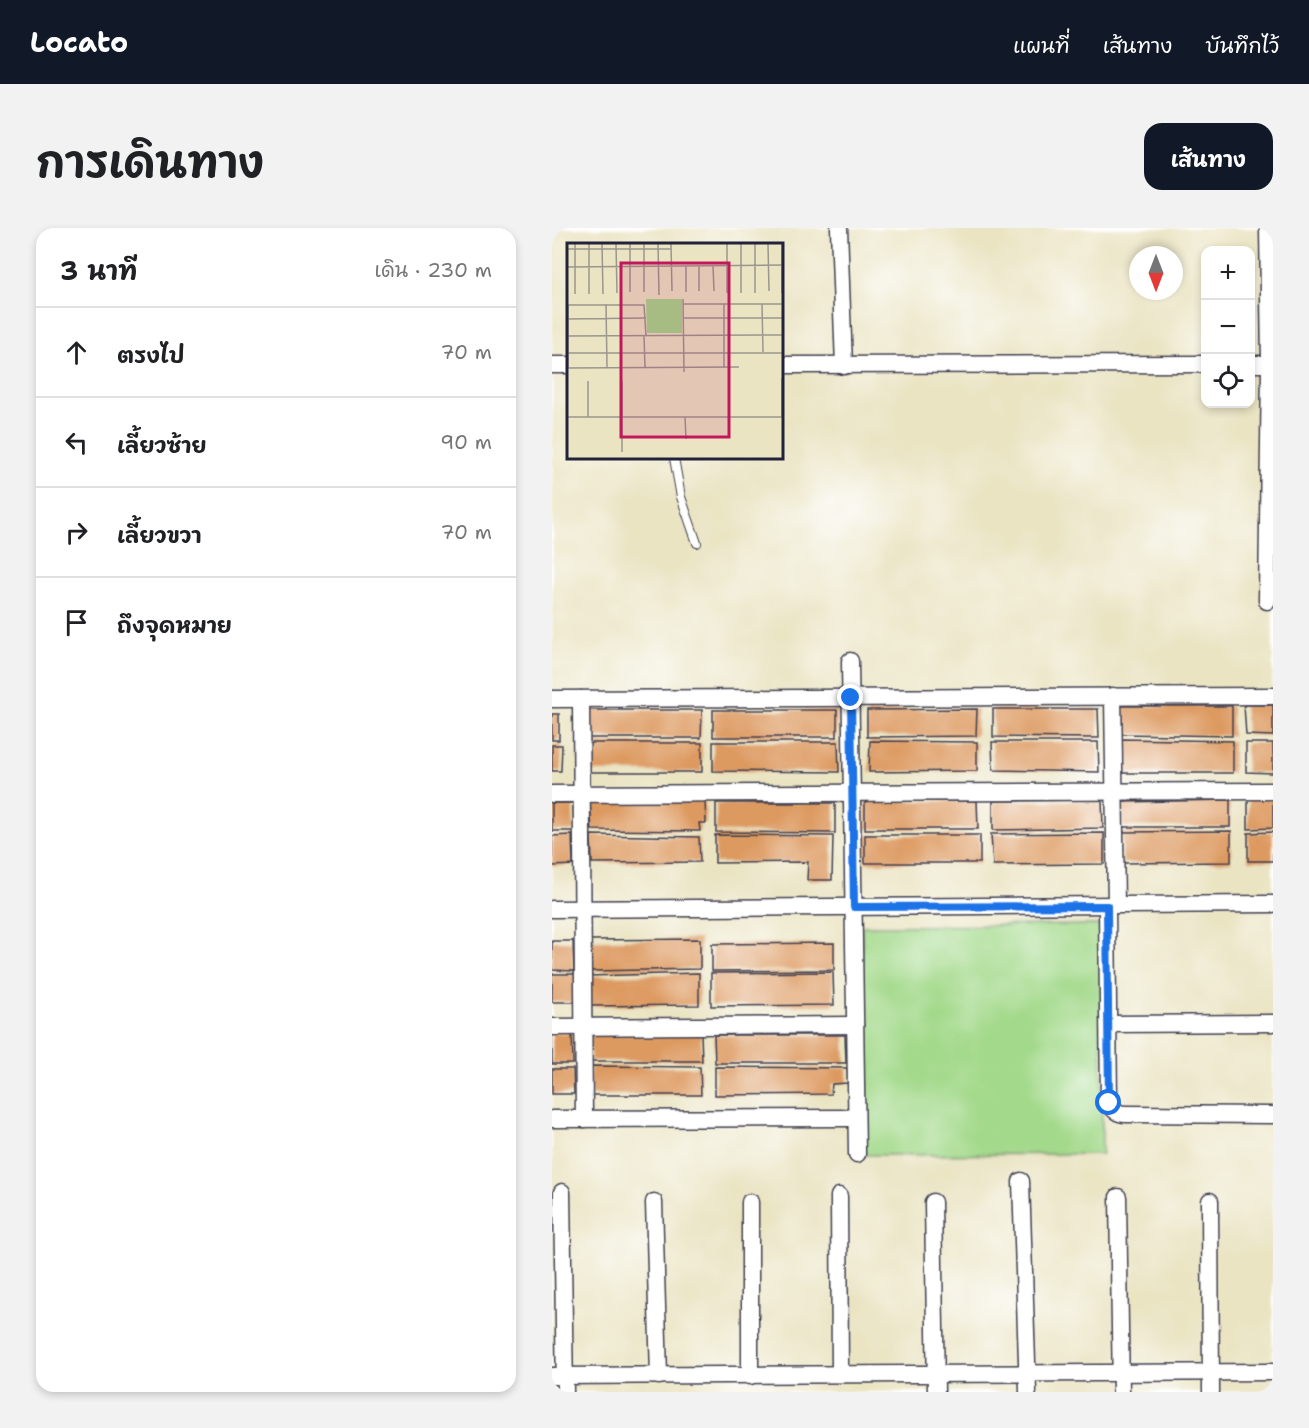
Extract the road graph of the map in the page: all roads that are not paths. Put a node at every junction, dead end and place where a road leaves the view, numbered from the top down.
1 (839, 228) edge
2 (1268, 228) edge
3 (1201, 364) edge
4 (1255, 364) edge
5 (1272, 364) edge
6 (783, 365) edge
7 (844, 366) junction
8 (674, 459) edge
9 (697, 543) dead end
10 (1268, 601) dead end
11 (850, 661) dead end
12 (1113, 696) junction
13 (1273, 696) edge
14 (851, 698) junction
15 (552, 699) edge
16 (581, 699) junction
17 (1273, 790) edge
18 (1115, 791) junction
19 (852, 793) junction
20 (552, 794) edge
21 (582, 794) junction
22 (1273, 904) edge
23 (1112, 906) junction
24 (854, 907) junction
25 (552, 909) edge
26 (582, 909) junction
27 (1273, 1023) edge
28 (1109, 1024) junction
29 (855, 1025) junction
30 (583, 1026) junction
31 (552, 1027) edge
32 (1273, 1115) edge
33 (856, 1118) junction
34 (552, 1119) edge
35 (584, 1119) junction
36 (857, 1154) dead end
37 (1021, 1181) dead end
38 (562, 1192) dead end
39 (838, 1196) dead end
40 (1118, 1197) dead end
41 (1210, 1201) dead end
42 (654, 1203) dead end
43 (750, 1203) dead end
44 (933, 1203) dead end
45 (1211, 1372) junction
46 (1273, 1372) edge
47 (840, 1373) junction
48 (936, 1373) junction
49 (1121, 1373) junction
50 (1028, 1374) junction
51 (659, 1376) junction
52 (750, 1376) junction
53 (561, 1381) edge
54 (936, 1392) edge
55 (1028, 1392) edge
56 (1121, 1392) edge
57 (1211, 1392) edge

1 - 7 street
2 - 5 street
3 - 7 street
4 - 5 street
5 - 10 street
6 - 7 street
8 - 9 lane
11 - 14 street
12 - 13 street
12 - 14 street
12 - 18 street
14 - 16 street
14 - 19 street
15 - 16 street
16 - 21 street
17 - 18 street
18 - 19 street
18 - 23 street
19 - 21 street
19 - 24 street
20 - 21 street
21 - 26 street
22 - 23 street
23 - 24 street
23 - 28 street
24 - 26 street
24 - 29 street
25 - 26 street
26 - 30 street
27 - 28 street
28 - 32 street
29 - 30 street
29 - 33 street
30 - 31 street
30 - 35 street
33 - 35 street
33 - 36 street
34 - 35 street
37 - 50 street
38 - 53 street
39 - 47 street
40 - 49 street
41 - 45 street
42 - 51 street
43 - 52 street
44 - 48 street
45 - 46 street
45 - 49 street
45 - 57 street
47 - 48 street
47 - 52 street
48 - 50 street
48 - 54 street
49 - 50 street
49 - 56 street
50 - 55 street
51 - 52 street
51 - 53 street

